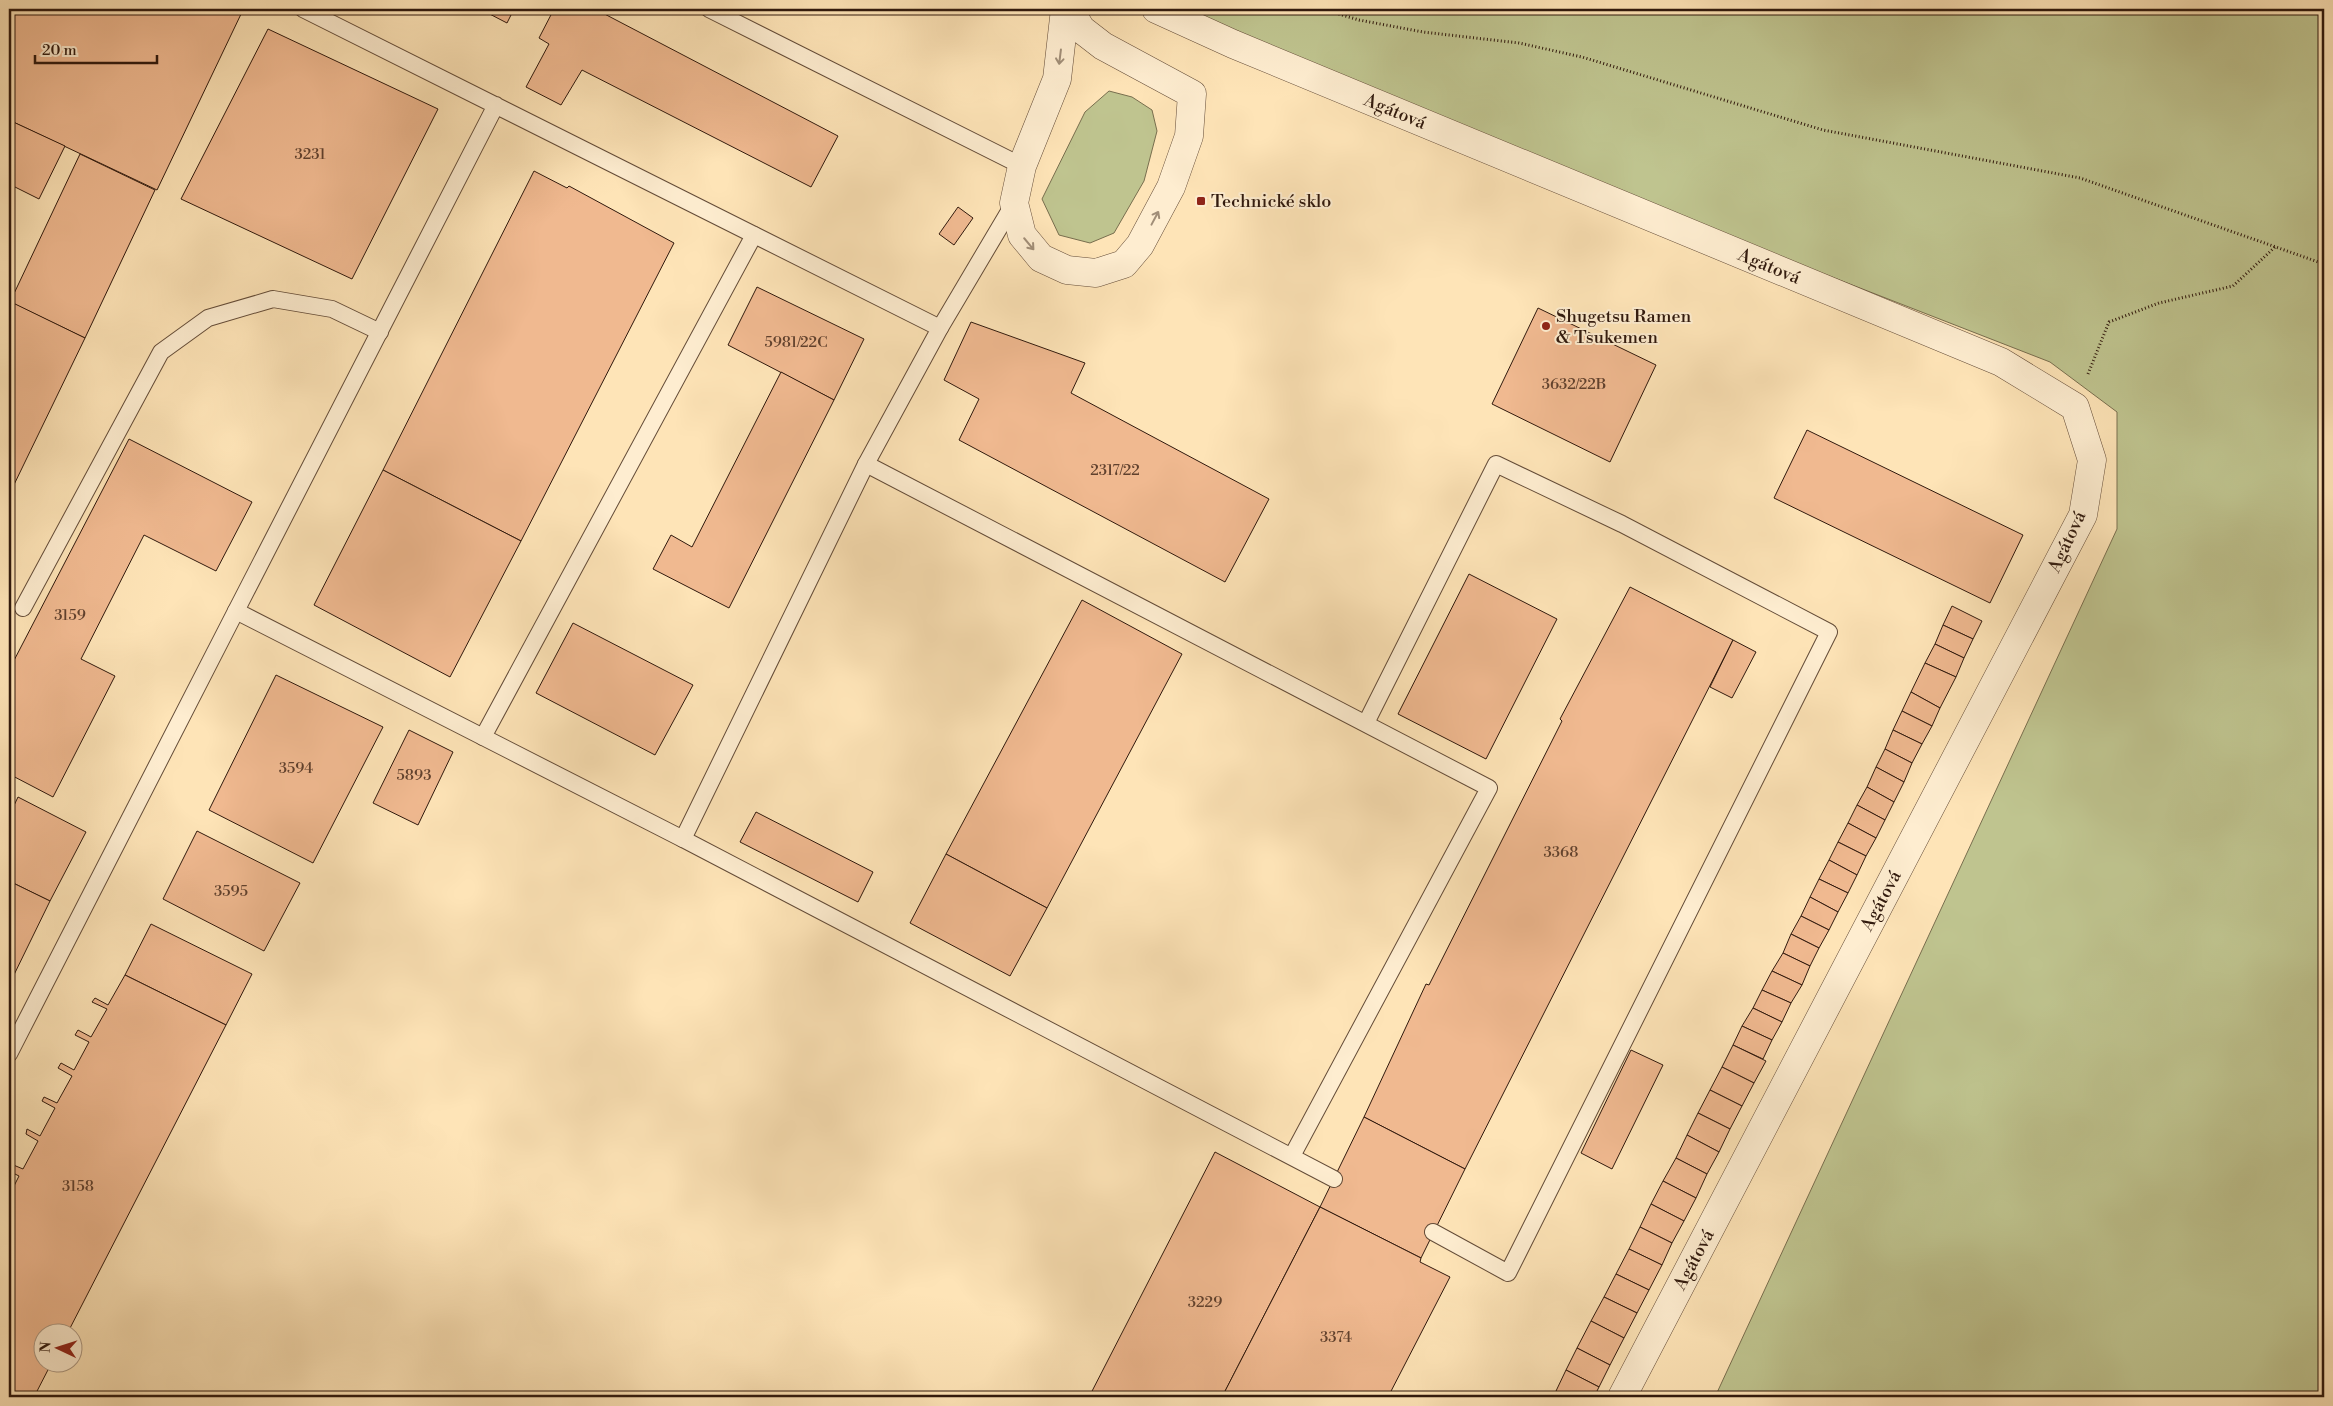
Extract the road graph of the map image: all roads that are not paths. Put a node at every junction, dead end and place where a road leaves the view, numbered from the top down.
1 (302, 9) edge
2 (709, 9) edge
3 (1065, 9) edge
4 (1069, 9) edge
5 (1156, 9) edge
6 (496, 105) junction
7 (1022, 166) junction
8 (1014, 204) junction
9 (754, 235) junction
10 (940, 328) junction
11 (380, 332) junction
12 (866, 464) junction
13 (23, 608) dead end
14 (236, 612) junction
15 (1366, 723) junction
16 (483, 737) junction
17 (683, 838) junction
18 (9, 1054) edge
19 (1292, 1156) junction
20 (1334, 1179) dead end
21 (1433, 1232) dead end
22 (1622, 1397) edge

1 - 6 lane
2 - 7 lane
3 -> 7 street
8 -> 4 street
5 - 22 street, Agátová
6 - 9 lane
6 - 11 lane
7 - 8 street
8 - 10 lane
9 - 10 lane
9 - 16 lane
10 - 12 lane
11 - 13 lane
11 - 14 lane
12 - 15 lane
12 - 17 lane
14 - 16 lane
14 - 18 lane
15 - 19 lane
15 - 21 lane
16 - 17 lane
17 - 19 lane
19 - 20 lane

